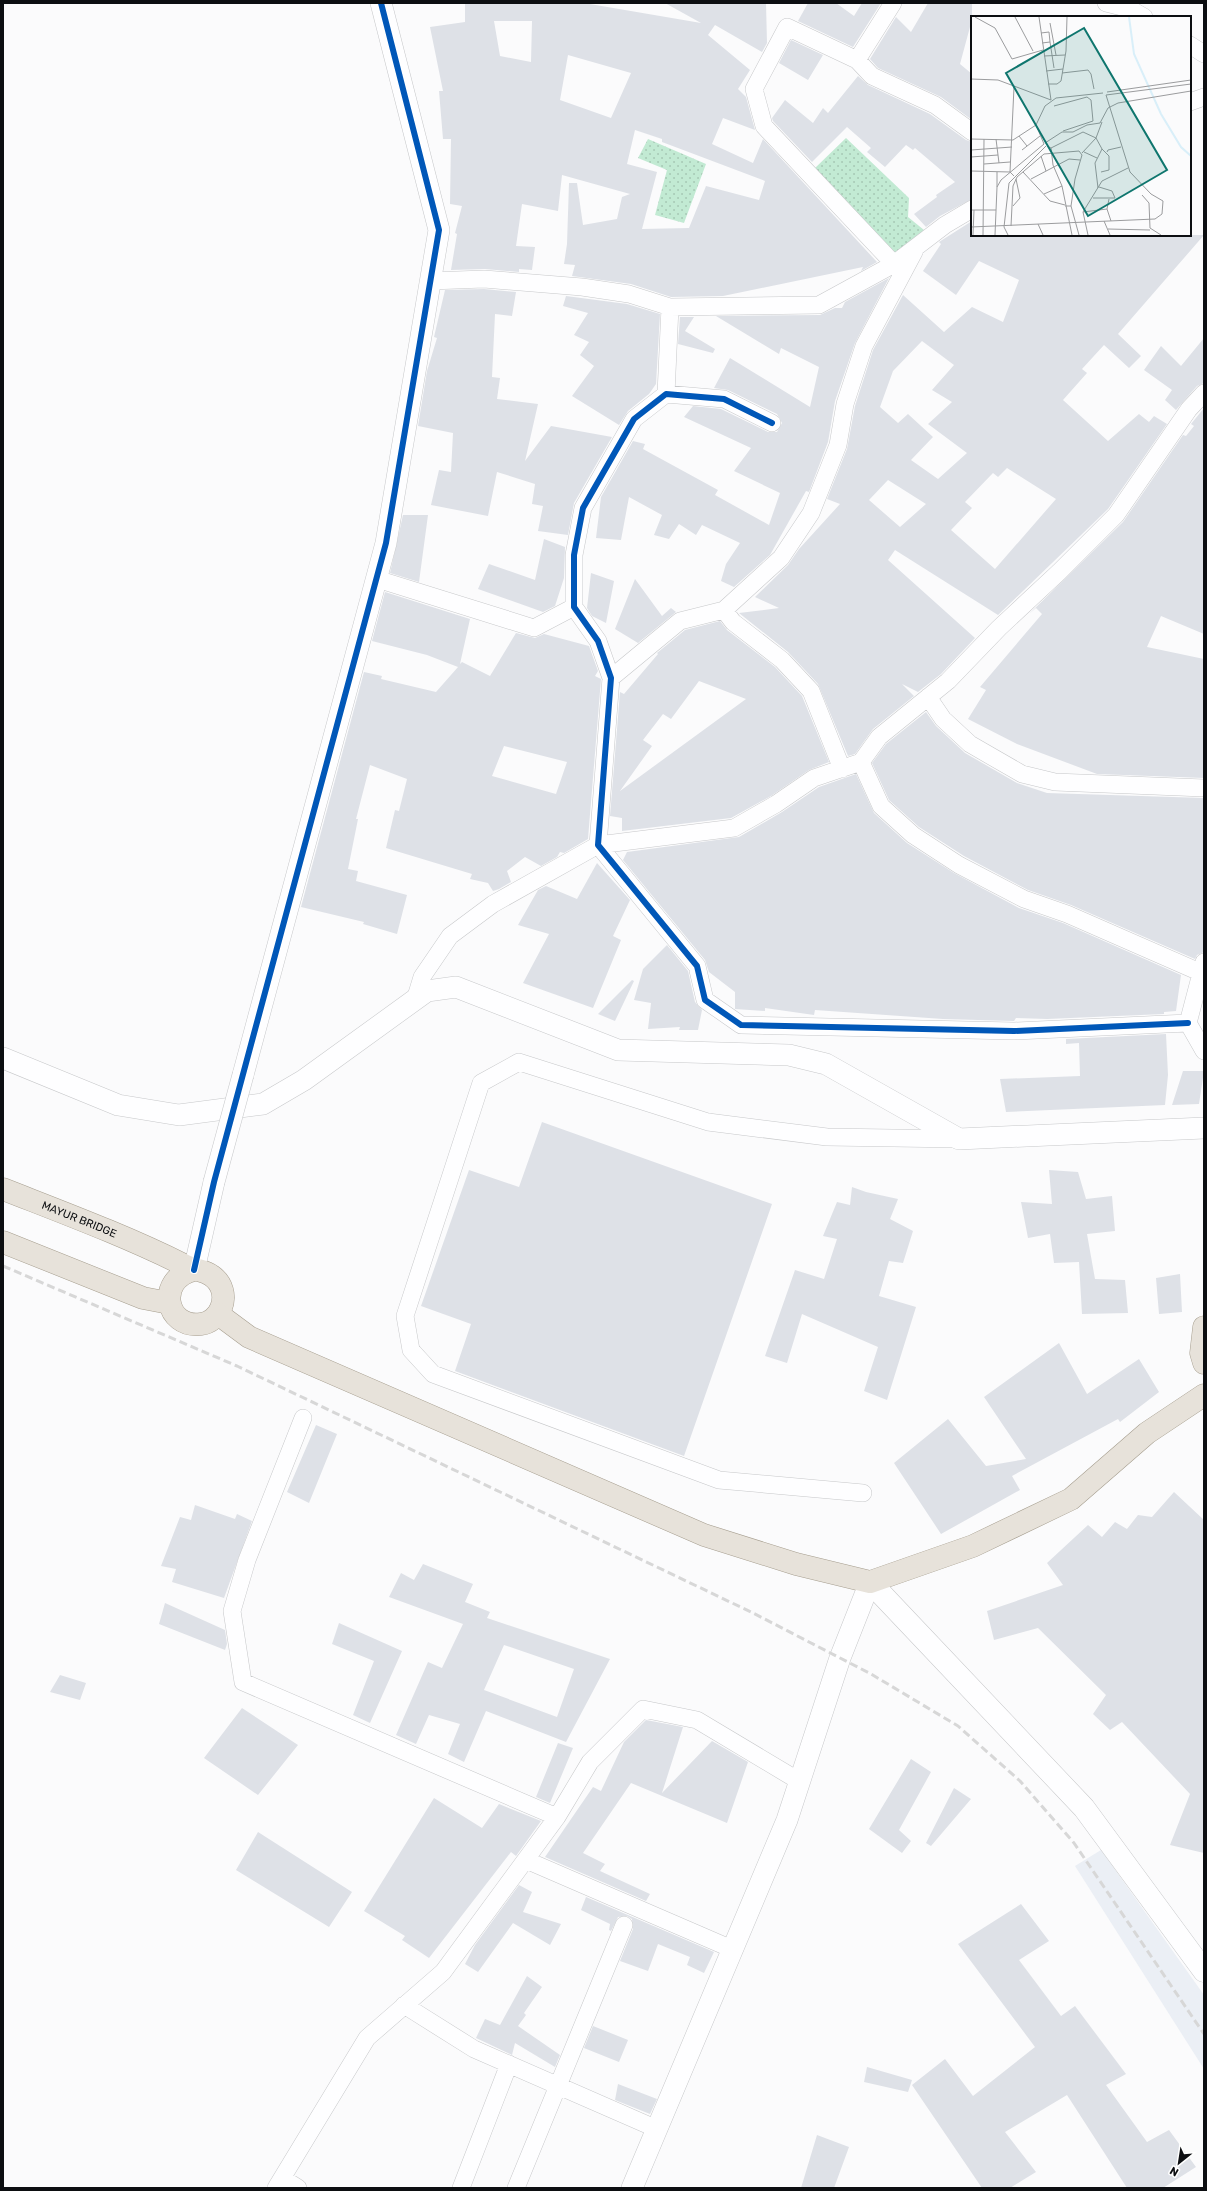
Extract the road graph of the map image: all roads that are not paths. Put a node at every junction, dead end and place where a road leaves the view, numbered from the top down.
1 (381, 3) edge
2 (893, 3) edge
3 (1106, 3) edge
4 (1142, 16) edge
5 (1191, 46) edge
6 (1204, 54) edge
7 (857, 60) junction
8 (1204, 97) edge
9 (1191, 102) edge
10 (971, 131) edge
11 (971, 210) edge
12 (917, 246) junction
13 (894, 264) junction
14 (430, 281) junction
15 (670, 307) junction
16 (1204, 393) edge
17 (666, 394) junction
18 (772, 423) dead end
19 (376, 579) junction
20 (574, 607) junction
21 (724, 610) junction
22 (611, 678) junction
23 (928, 697) junction
24 (861, 762) junction
25 (842, 769) junction
26 (1204, 788) edge
27 (598, 845) junction
28 (1202, 970) edge
29 (415, 1000) junction
30 (1188, 1023) junction
31 (1204, 1051) edge
32 (3, 1058) edge
33 (1204, 1128) edge
34 (959, 1139) junction
35 (3, 1189) edge
36 (3, 1242) edge
37 (194, 1270) junction
38 (169, 1303) junction
39 (218, 1314) junction
40 (1204, 1327) edge
41 (1204, 1363) edge
42 (1204, 1395) edge
43 (303, 1418) dead end
44 (863, 1493) dead end
45 (870, 1582) junction
46 (799, 1781) junction
47 (557, 1817) junction
48 (526, 1860) junction
49 (624, 1925) dead end
50 (732, 1949) junction
51 (1204, 1972) edge
52 (404, 2005) junction
53 (509, 2064) junction
54 (559, 2086) junction
55 (657, 2129) junction
56 (279, 2183) edge
57 (298, 2188) edge
58 (461, 2188) edge
59 (516, 2188) edge
60 (632, 2188) edge

1 - 14 street
2 - 7 street
3 - 4 street
5 - 6 street
7 - 10 street
7 - 13 street
8 - 9 street
11 - 12 street
12 - 13 street
12 - 21 street
13 - 15 street
14 - 15 street
14 - 19 street
15 - 17 street
16 - 23 street
17 - 18 street
17 - 20 street
19 - 20 street
19 - 37 street, bridge
20 - 22 street
21 - 22 street
21 - 25 street
22 - 27 street
23 - 24 street
23 - 26 street
24 - 25 street
24 - 28 street
25 - 27 street
27 - 29 street
27 - 30 street
28 - 30 street
29 - 32 street
29 - 34 street
30 - 31 street
33 - 34 street
34 - 44 street
35 - 37 main road, MAYUR BRIDGE
36 - 38 main road
37 - 38 main road
37 - 39 main road
38 - 39 main road
39 - 45 main road
40 - 41 main road
42 - 45 main road
43 - 47 street
45 - 46 street
45 - 51 main road
46 - 47 street
46 - 50 street
47 - 48 street
48 - 50 street
48 - 52 street
49 - 54 street
50 - 55 street
52 - 53 street
52 - 56 street
53 - 54 street
53 - 58 street
54 - 55 street
54 - 59 street
55 - 60 street
56 - 57 street

